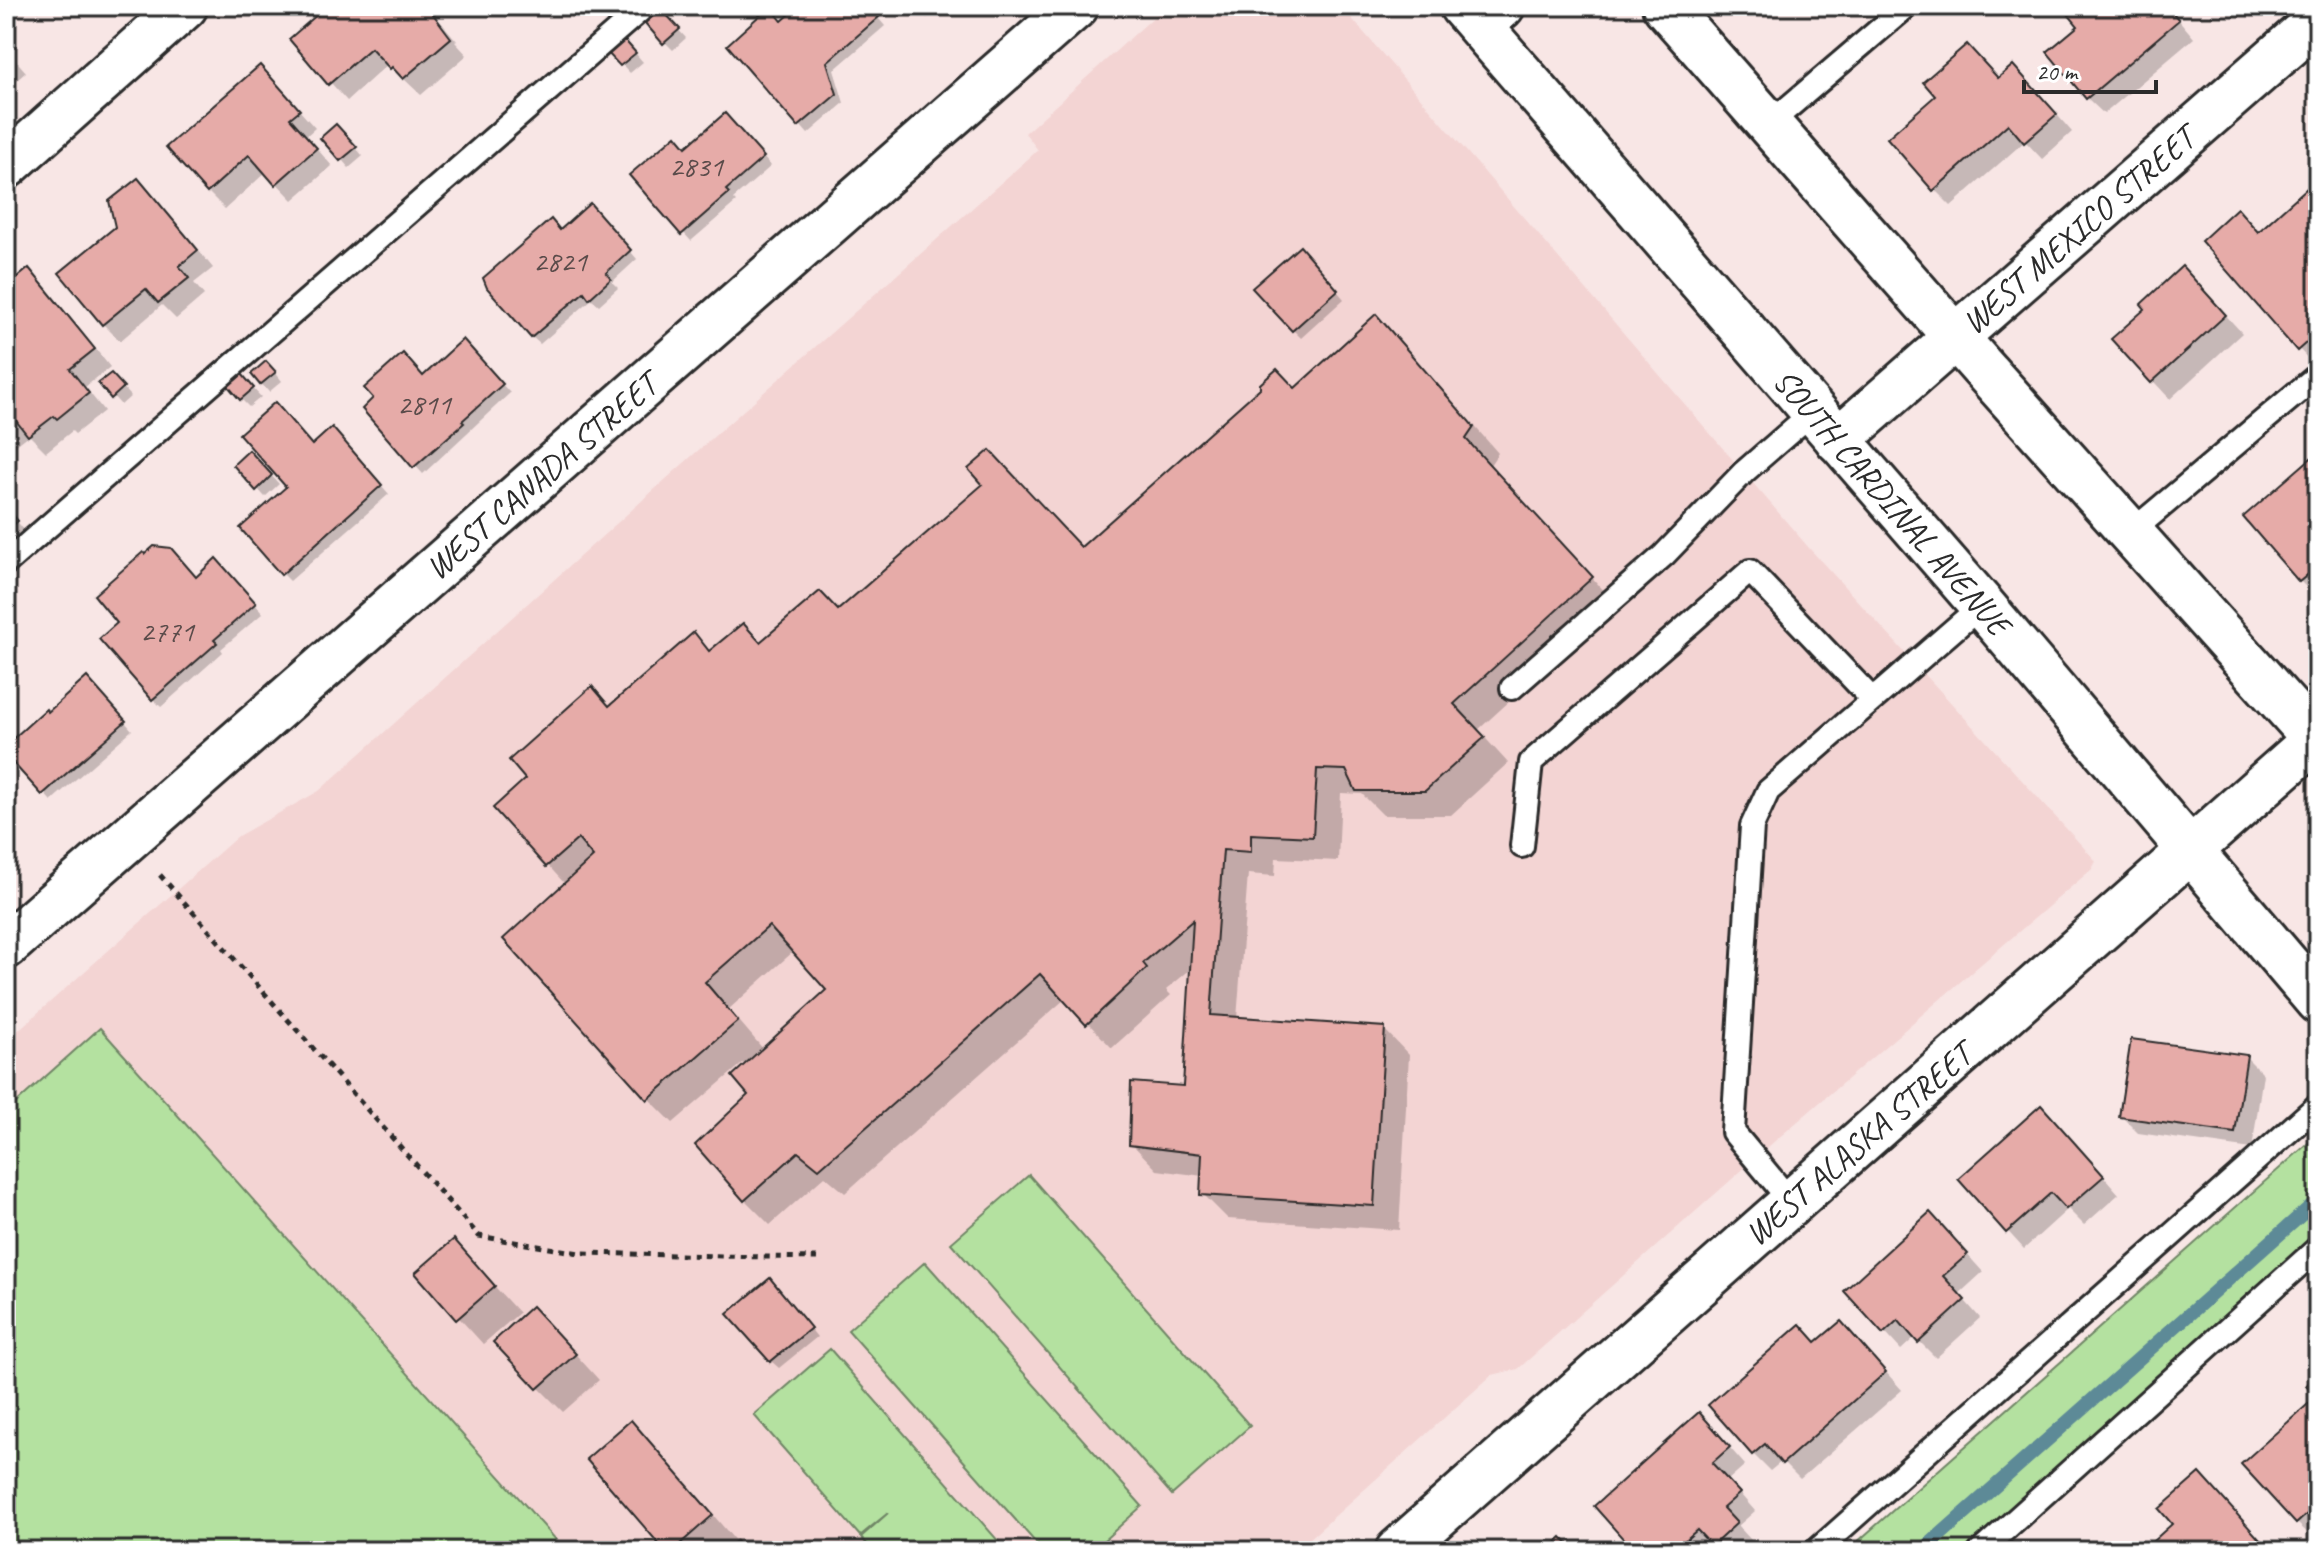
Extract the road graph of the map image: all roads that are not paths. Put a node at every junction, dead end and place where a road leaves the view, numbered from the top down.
1 (185, 6) edge
2 (645, 6) edge
3 (1076, 6) edge
4 (1665, 6) edge
5 (1907, 6) edge
6 (1481, 12) edge
7 (2318, 20) edge
8 (1769, 124) junction
9 (6, 166) edge
10 (1956, 337) junction
11 (2318, 375) edge
12 (1826, 426) junction
13 (2131, 532) junction
14 (6, 563) edge
15 (1982, 605) junction
16 (1512, 688) dead end
17 (1872, 699) junction
18 (2317, 739) edge
19 (1522, 846) dead end
20 (2190, 851) junction
21 (6, 946) edge
22 (2318, 1001) edge
23 (2318, 1105) edge
24 (1792, 1203) junction
25 (2318, 1248) edge
26 (1398, 1551) edge
27 (1816, 1551) edge
28 (1981, 1551) edge

1 - 9 street
2 - 14 lane
3 - 21 street, WEST CANADA STREET
4 - 8 street
5 - 8 lane
6 - 12 street, SOUTH CARDINAL AVENUE
7 - 10 street, WEST MEXICO STREET
8 - 10 street
10 - 12 street, WEST MEXICO STREET
10 - 13 street
11 - 13 lane
12 - 15 street, SOUTH CARDINAL AVENUE
12 - 16 lane
13 - 18 street
15 - 17 lane
15 - 20 street, SOUTH CARDINAL AVENUE
17 - 19 lane
17 - 24 lane
18 - 20 street, WEST ALASKA STREET
20 - 22 street, SOUTH CARDINAL AVENUE
20 - 24 street, WEST ALASKA STREET
23 - 27 lane
24 - 26 street, WEST ALASKA STREET
25 - 28 lane

